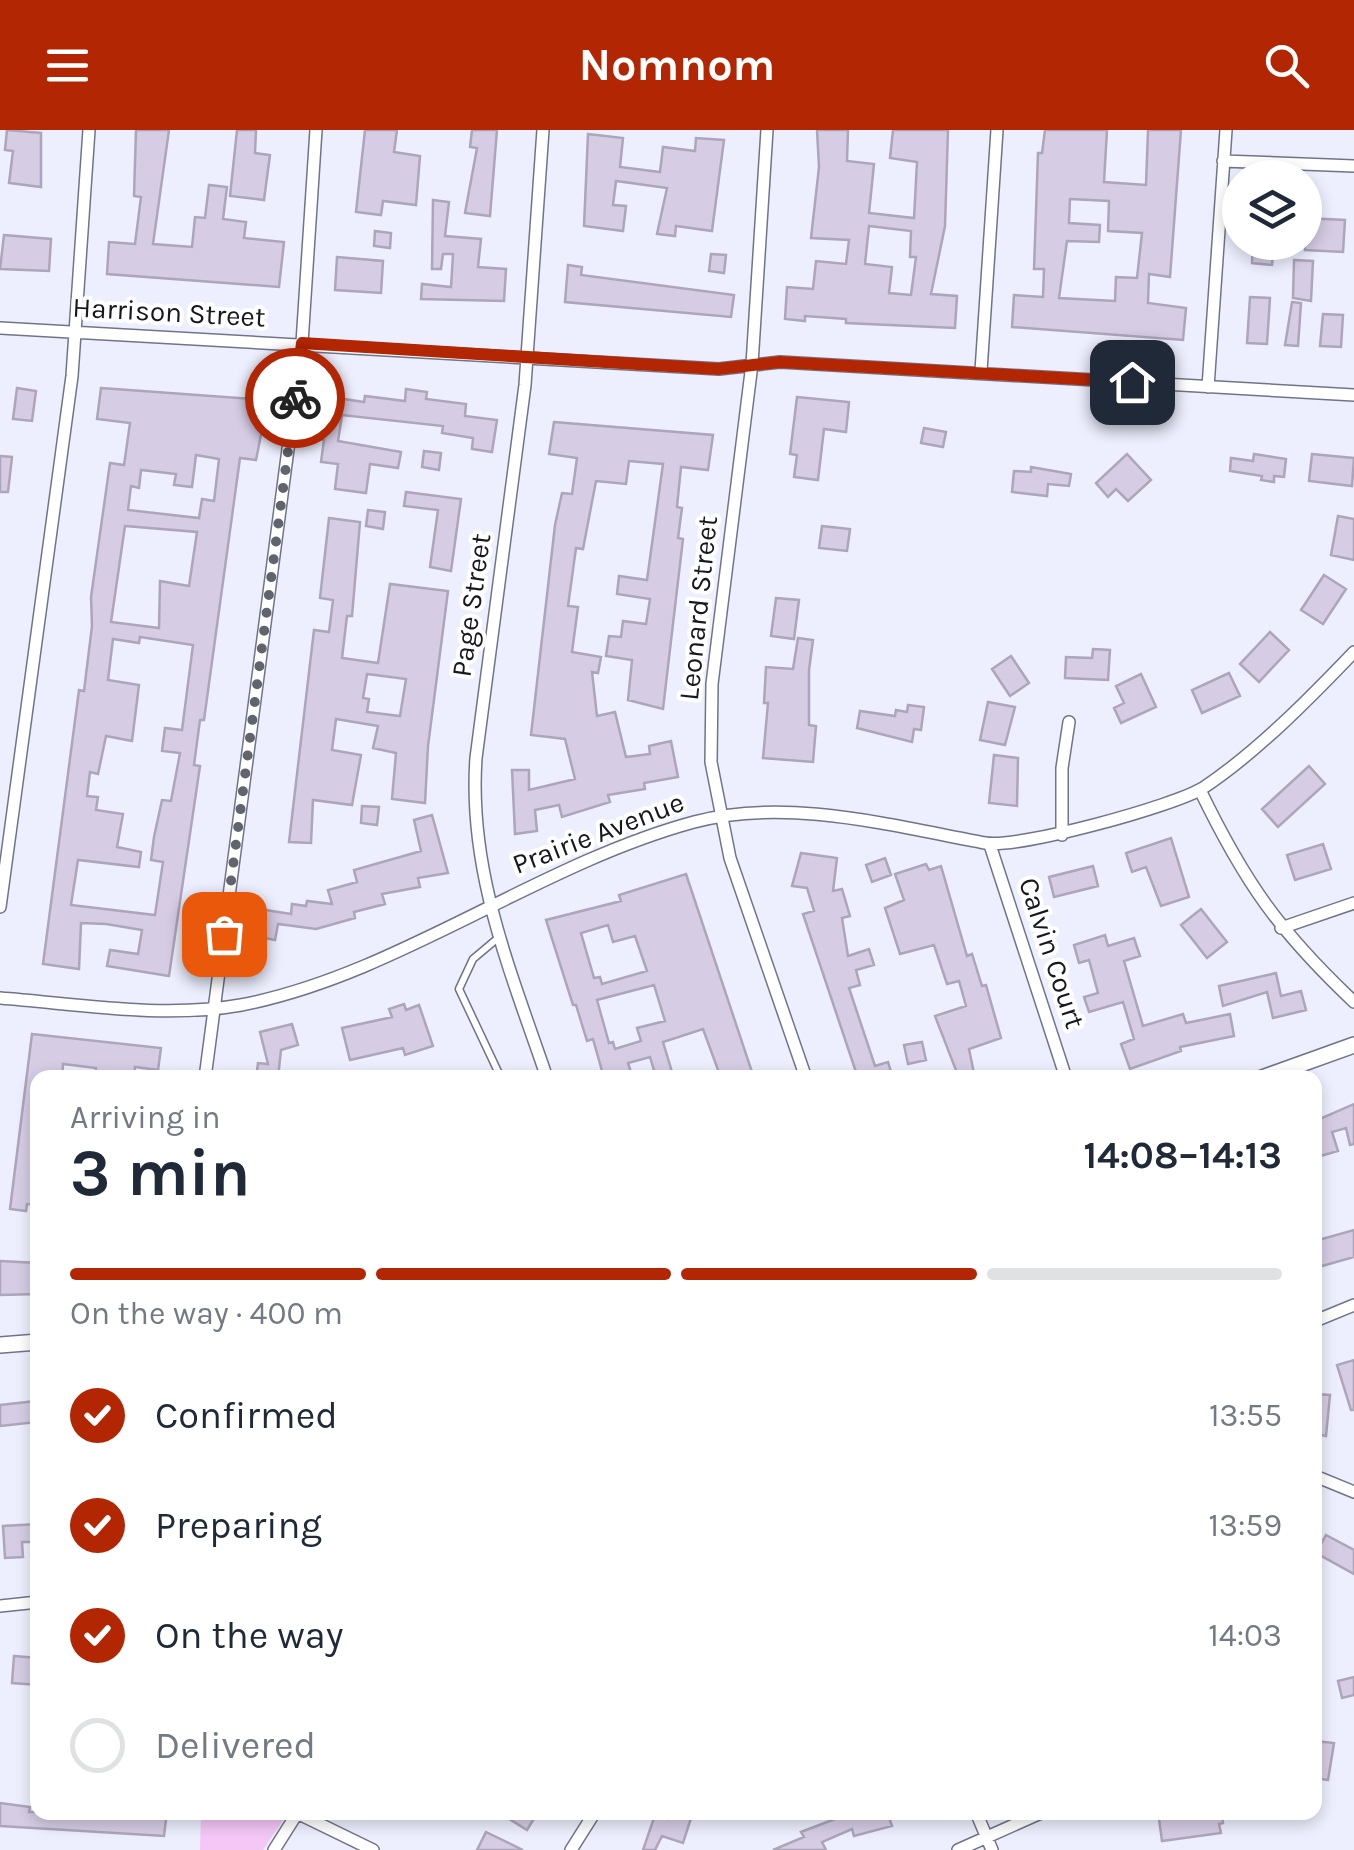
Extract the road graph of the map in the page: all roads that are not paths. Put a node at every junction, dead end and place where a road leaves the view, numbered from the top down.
1 (88, 130) edge
2 (316, 130) edge
3 (544, 130) edge
4 (767, 130) edge
5 (996, 130) edge
6 (1226, 130) edge
7 (1224, 160) edge
8 (1322, 165) edge
9 (1354, 166) edge
10 (1222, 190) edge
11 (0, 328) edge
12 (75, 332) junction
13 (302, 343) junction
14 (527, 358) junction
15 (752, 364) junction
16 (981, 372) junction
17 (1208, 387) junction
18 (1354, 395) edge
19 (1354, 652) edge
20 (1068, 722) dead end
21 (1200, 790) junction
22 (719, 816) junction
23 (1062, 835) junction
24 (990, 845) junction
25 (1354, 903) edge
26 (487, 904) junction
27 (0, 907) edge
28 (1281, 928) junction
29 (499, 938) junction
30 (0, 998) edge
31 (1354, 1002) edge
32 (214, 1008) junction
33 (1354, 1045) edge
34 (206, 1070) edge
35 (496, 1070) edge
36 (544, 1070) edge
37 (803, 1070) edge
38 (1063, 1070) edge
39 (1284, 1070) edge
40 (1354, 1305) edge
41 (1322, 1318) edge
42 (30, 1343) edge
43 (0, 1345) edge
44 (1322, 1479) edge
45 (1354, 1492) edge
46 (30, 1603) edge
47 (0, 1606) edge
48 (293, 1820) edge
49 (311, 1820) edge
50 (590, 1820) edge
51 (979, 1820) edge
52 (1029, 1820) edge
53 (989, 1844) edge
54 (274, 1850) edge
55 (373, 1850) edge
56 (571, 1850) edge
57 (958, 1850) edge

1 - 12 street
2 - 13 street
3 - 14 street, Page Street
4 - 15 street, Leonard Street
5 - 16 street
6 - 7 street
8 - 9 street
10 - 17 street
11 - 12 street, Harrison Street
12 - 13 street, Harrison Street
12 - 27 street
13 - 14 street, Harrison Street
13 - 32 street
14 - 15 street, Harrison Street
14 - 26 street, Page Street
15 - 16 street, Harrison Street
15 - 22 street, Leonard Street
16 - 17 street, Harrison Street
17 - 18 street, Harrison Street
19 - 21 street, Prairie Avenue
20 - 23 street
21 - 23 street, Prairie Avenue
21 - 28 street
22 - 24 street, Prairie Avenue
22 - 26 street, Prairie Avenue
22 - 37 street, Leonard Street
23 - 24 street, Prairie Avenue
24 - 38 street, Calvin Court
25 - 28 street
26 - 29 street, Page Street
26 - 32 street, Prairie Avenue
28 - 31 street
29 - 35 lane
29 - 36 street, Page Street
30 - 32 street, Prairie Avenue
32 - 34 street
33 - 39 street
40 - 41 street
42 - 43 street
44 - 45 street
46 - 47 street
48 - 54 street
49 - 55 street
50 - 56 street
51 - 53 street
52 - 53 street
53 - 57 street

